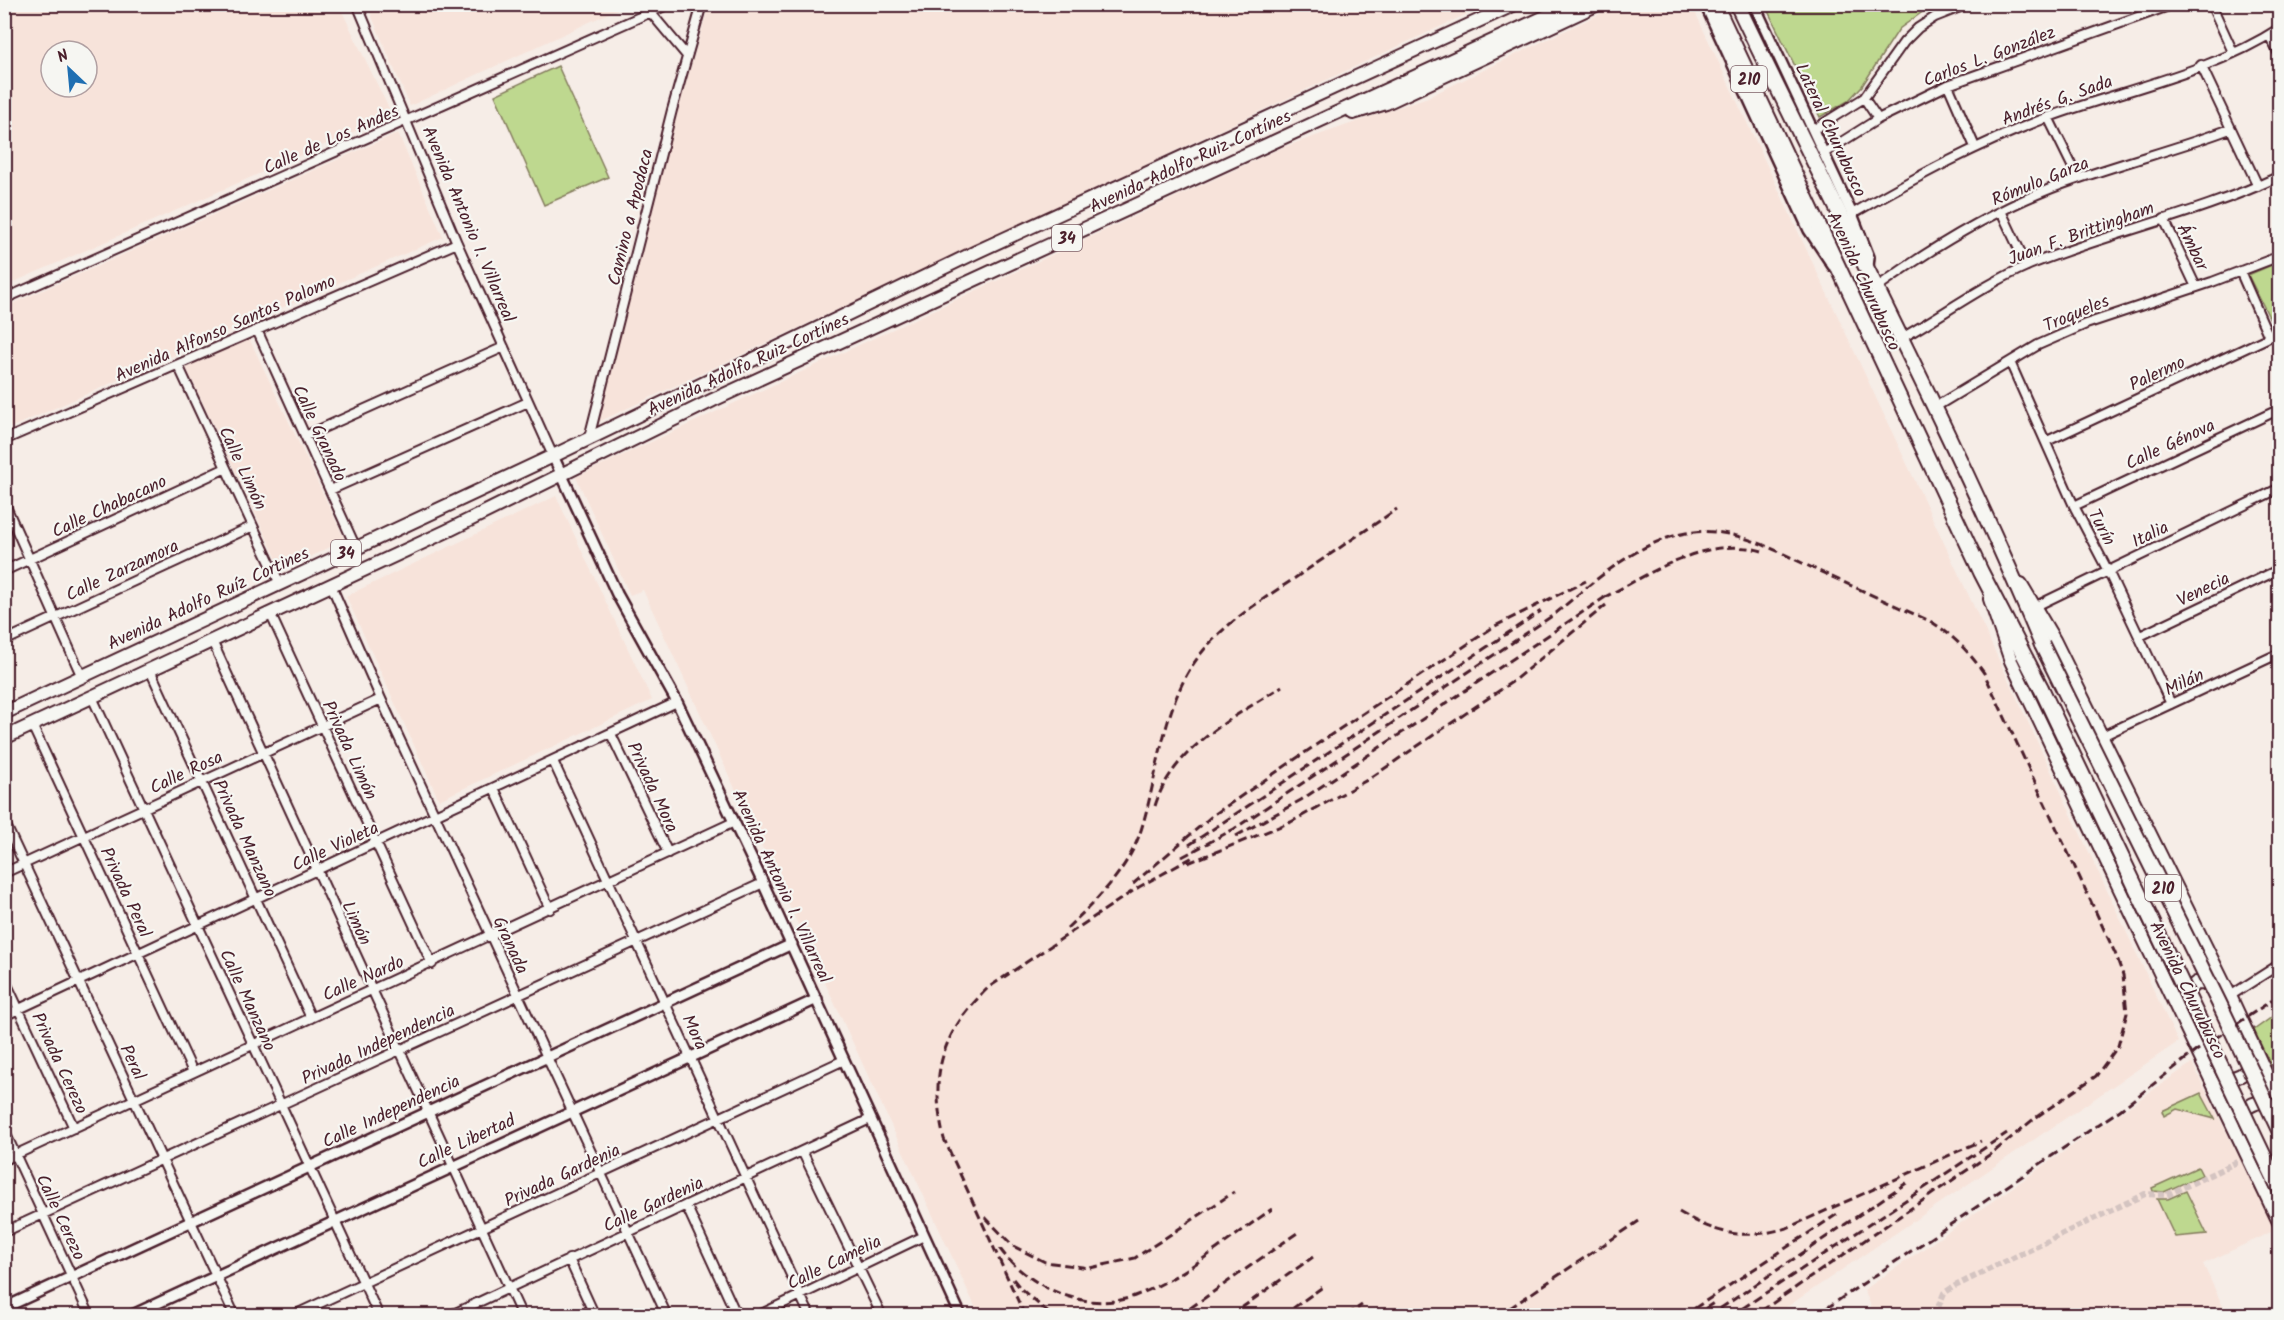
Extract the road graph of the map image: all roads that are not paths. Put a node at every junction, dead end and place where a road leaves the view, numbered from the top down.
1 (357, 4) edge
2 (669, 4) edge
3 (702, 4) edge
4 (1515, 4) edge
5 (1573, 4) edge
6 (1598, 4) edge
7 (1705, 4) edge
8 (1715, 4) edge
9 (1737, 4) edge
10 (1754, 4) edge
11 (1968, 4) edge
12 (2174, 4) edge
13 (2211, 4) edge
14 (651, 13) junction
15 (2280, 28) edge
16 (2270, 34) junction
17 (2233, 52) junction
18 (687, 56) junction
19 (2280, 56) edge
20 (2201, 65) junction
21 (1948, 85) junction
22 (1864, 98) junction
23 (2048, 117) junction
24 (1878, 119) junction
25 (406, 122) junction
26 (1303, 129) junction
27 (2230, 129) junction
28 (1813, 130) junction
29 (1975, 147) junction
30 (1824, 153) junction
31 (2280, 176) edge
32 (2078, 178) junction
33 (2258, 186) junction
34 (2001, 211) junction
35 (1852, 214) junction
36 (2164, 219) junction
37 (457, 243) junction
38 (2280, 256) edge
39 (2027, 266) junction
40 (2240, 272) junction
41 (1868, 273) junction
42 (1842, 278) junction
43 (2196, 287) junction
44 (1876, 288) junction
45 (4, 299) edge
46 (257, 330) junction
47 (2280, 332) edge
48 (2269, 337) junction
49 (1902, 338) junction
50 (504, 347) junction
51 (2010, 362) junction
52 (178, 365) junction
53 (528, 402) junction
54 (1935, 407) junction
55 (2280, 409) edge
56 (305, 436) junction
57 (589, 438) junction
58 (4, 440) edge
59 (2046, 441) junction
60 (553, 456) junction
61 (226, 468) junction
62 (562, 475) junction
63 (2280, 489) edge
64 (330, 490) junction
65 (4, 502) edge
66 (2074, 507) junction
67 (253, 526) junction
68 (356, 549) junction
69 (30, 559) junction
70 (2006, 560) junction
71 (2280, 569) edge
72 (4, 571) edge
73 (2108, 571) junction
74 (1981, 572) junction
75 (280, 584) junction
76 (331, 585) junction
77 (2034, 607) junction
78 (270, 614) junction
79 (56, 618) junction
80 (2140, 636) junction
81 (4, 641) edge
82 (212, 641) junction
83 (2280, 653) edge
84 (150, 670) junction
85 (82, 677) junction
86 (92, 697) junction
87 (381, 699) junction
88 (676, 702) junction
89 (2171, 704) junction
90 (4, 712) edge
91 (32, 725) junction
92 (322, 726) junction
93 (611, 734) junction
94 (2100, 736) junction
95 (4, 738) edge
96 (262, 754) junction
97 (553, 761) junction
98 (201, 780) junction
99 (494, 788) junction
100 (143, 808) junction
101 (435, 815) junction
102 (4, 821) edge
103 (734, 822) junction
104 (83, 836) junction
105 (376, 844) junction
106 (668, 853) junction
107 (24, 864) junction
108 (317, 871) junction
109 (4, 873) edge
110 (609, 881) junction
111 (763, 884) junction
112 (257, 899) junction
113 (550, 909) junction
114 (197, 926) junction
115 (490, 936) junction
116 (636, 941) junction
117 (792, 945) junction
118 (138, 953) junction
119 (432, 964) junction
120 (2280, 964) edge
121 (4, 978) edge
122 (79, 981) junction
123 (372, 991) junction
124 (2228, 992) junction
125 (519, 996) junction
126 (817, 999) junction
127 (666, 1003) junction
128 (19, 1009) junction
129 (2177, 1012) junction
130 (4, 1016) edge
131 (311, 1018) junction
132 (252, 1045) junction
133 (399, 1050) junction
134 (548, 1056) junction
135 (690, 1056) junction
136 (2259, 1058) junction
137 (844, 1060) junction
138 (194, 1072) junction
139 (2213, 1084) junction
140 (134, 1100) junction
141 (281, 1104) junction
142 (2280, 1105) edge
143 (572, 1110) junction
144 (428, 1112) junction
145 (719, 1118) junction
146 (870, 1119) junction
147 (75, 1128) junction
148 (4, 1130) edge
149 (2235, 1131) junction
150 (2280, 1132) edge
151 (802, 1151) junction
152 (16, 1154) junction
153 (162, 1158) junction
154 (4, 1160) edge
155 (310, 1166) junction
156 (454, 1166) junction
157 (600, 1174) junction
158 (747, 1178) junction
159 (2280, 1190) edge
160 (686, 1205) junction
161 (42, 1214) junction
162 (336, 1220) junction
163 (190, 1222) junction
164 (2280, 1224) edge
165 (482, 1228) junction
166 (4, 1232) edge
167 (628, 1232) junction
168 (924, 1236) junction
169 (569, 1259) junction
170 (859, 1267) junction
171 (216, 1275) junction
172 (72, 1276) junction
173 (364, 1282) junction
174 (509, 1288) junction
175 (800, 1295) junction
176 (4, 1308) edge
177 (450, 1315) edge
178 (90, 1316) edge
179 (130, 1316) edge
180 (235, 1316) edge
181 (292, 1316) edge
182 (379, 1316) edge
183 (522, 1316) edge
184 (595, 1316) edge
185 (667, 1316) edge
186 (736, 1316) edge
187 (757, 1316) edge
188 (810, 1316) edge
189 (882, 1316) edge
190 (961, 1316) edge

1 - 25 street, Avenida Antonio I. Villarreal
2 - 14 street, Calle de Los Andes
3 - 18 street, Camino a Apodaca
4 - 57 main road, Avenida Adolfo Ruiz Cortínes / 34
5 - 26 main road, Avenida Adolfo Ruiz Cortínes / 34
6 - 26 main road
7 - 42 street
8 - 42 highway, Avenida Churubusco / 210
9 - 41 highway, Avenida Churubusco / 210
10 - 28 street, Lateral Churubusco
11 - 22 street
12 - 21 street, Carlos L. González
13 - 17 street
14 - 18 street
14 - 25 street, Calle de Los Andes
15 - 16 street, Andrés G. Sada
16 - 17 street, Andrés G. Sada
16 - 19 street
17 - 20 street, Andrés G. Sada
18 - 57 street, Camino a Apodaca
20 - 23 street, Andrés G. Sada
20 - 27 street
21 - 24 street, Carlos L. González
21 - 29 street
22 - 24 street
22 - 28 street
23 - 29 street, Andrés G. Sada
23 - 32 street
24 - 30 street, Carlos L. González
25 - 37 street, Avenida Antonio I. Villarreal
25 - 45 street, Calle de Los Andes
26 - 62 main road, Avenida Adolfo Ruiz Cortínes / 34
27 - 32 street, Rómulo Garza
27 - 33 street
28 - 30 street, Lateral Churubusco
29 - 35 street, Andrés G. Sada
30 - 35 street, Lateral Churubusco
31 - 33 street, Juan F. Brittingham
32 - 34 street, Rómulo Garza
33 - 36 street, Juan F. Brittingham
34 - 39 street
34 - 44 street, Rómulo Garza
35 - 41 street, Lateral Churubusco
36 - 39 street, Juan F. Brittingham
36 - 43 street, Ámbar
37 - 46 street, Avenida Alfonso Santos Palomo
37 - 50 street, Avenida Antonio I. Villarreal
38 - 40 street, Troqueles
39 - 49 street, Juan F. Brittingham
40 - 43 street, Troqueles
40 - 48 street
41 - 44 highway, Avenida Churubusco / 210
42 - 74 highway, Avenida Churubusco / 210
43 - 51 street, Troqueles
44 - 49 highway, Avenida Churubusco / 210
46 - 52 street, Avenida Alfonso Santos Palomo
46 - 56 street, Calle Granado
47 - 48 street, Palermo
48 - 59 street, Palermo
49 - 54 highway, Avenida Churubusco / 210
50 - 53 street, Avenida Antonio I. Villarreal
50 - 56 street
51 - 54 street, Troqueles
51 - 59 street, Turín
52 - 58 street, Avenida Alfonso Santos Palomo
52 - 61 street, Calle Limón
53 - 60 street, Avenida Antonio I. Villarreal
53 - 64 street
54 - 70 highway, Avenida Churubusco / 210
55 - 66 street, Calle Génova
56 - 64 street, Calle Granado
57 - 60 main road, Avenida Adolfo Ruíz Cortines / 34
59 - 66 street, Turín
60 - 62 street, Avenida Antonio I. Villarreal
60 - 68 main road, Avenida Adolfo Ruíz Cortines / 34
61 - 67 street, Calle Limón
61 - 69 street, Calle Chabacano
62 - 76 main road, 34
62 - 88 street, Avenida Antonio I. Villarreal
63 - 73 street, Italia
64 - 68 street, Calle Granado
65 - 69 street
66 - 73 street, Turín
67 - 75 street, Calle Limón
67 - 79 street, Calle Zarzamora
68 - 75 main road, Avenida Adolfo Ruíz Cortines / 34
69 - 72 street, Calle Chabacano
69 - 79 street
70 - 77 main road, Avenida Churubusco
70 - 150 highway, Avenida Churubusco / 210, bridge
71 - 80 street, Venecia
73 - 77 street, Italia
73 - 80 street, Turín
74 - 129 main road, Avenida Churubusco
74 - 159 highway, Avenida Churubusco / 210, bridge
75 - 85 main road, Avenida Adolfo Ruíz Cortines / 34
76 - 78 main road, 34
76 - 87 street, Granada
77 - 94 main road, Avenida Churubusco
78 - 82 main road, 34
78 - 92 street, Privada Limón
79 - 81 street, Calle Zarzamora
79 - 85 street
80 - 89 street, Turín
82 - 84 main road, 34
82 - 96 street, Limón
83 - 89 street, Milán
84 - 86 main road, 34
84 - 98 street, Privada Manzano
85 - 90 main road, Avenida Adolfo Ruíz Cortines / 34
86 - 91 main road, 34
86 - 100 street, Calle Manzano
87 - 92 street, Calle Rosa
87 - 101 street, Granada
88 - 93 street, Calle Violeta
88 - 103 street, Avenida Antonio I. Villarreal
89 - 94 street, Milán
91 - 95 main road, 34
91 - 104 street, Privada Peral
92 - 96 street, Calle Rosa
92 - 105 street, Privada Limón
93 - 97 street, Calle Violeta
93 - 106 street, Privada Mora
94 - 124 main road, Avenida Churubusco
96 - 98 street, Calle Rosa
96 - 108 street, Limón
97 - 99 street, Calle Violeta
97 - 110 street, Mora
98 - 100 street, Calle Rosa
98 - 112 street, Privada Manzano
99 - 101 street, Calle Violeta
99 - 113 street
100 - 104 street, Calle Rosa
100 - 114 street, Calle Manzano
101 - 105 street, Calle Violeta
101 - 115 street, Granada
102 - 107 street, Peral
103 - 106 street, Calle Nardo
103 - 111 street, Avenida Antonio I. Villarreal
104 - 107 street, Calle Rosa
104 - 118 street, Privada Peral
105 - 108 street, Calle Violeta
105 - 119 street, Privada Limón
106 - 110 street, Calle Nardo
107 - 109 street, Calle Rosa
107 - 122 street, Peral
108 - 112 street, Calle Violeta
108 - 123 street, Limón
110 - 113 street, Calle Nardo
110 - 116 street, Mora
111 - 116 street, Privada Independencia
111 - 117 street, Avenida Antonio I. Villarreal
112 - 114 street, Calle Violeta
112 - 131 street, Privada Manzano
113 - 115 street, Calle Nardo
114 - 118 street, Calle Violeta
114 - 132 street, Calle Manzano
115 - 119 street, Calle Nardo
115 - 125 street, Granada
116 - 125 street, Privada Independencia
116 - 127 street, Mora
117 - 126 street, Avenida Antonio I. Villarreal
117 - 127 street, Calle Independencia
118 - 122 street, Calle Violeta
118 - 138 street, Privada Peral
119 - 123 street, Calle Nardo
120 - 124 street
121 - 128 street, Privada Cerezo
122 - 128 street, Calle Violeta
122 - 140 street, Peral
123 - 131 street, Calle Nardo
123 - 133 street, Limón
124 - 129 main road
124 - 136 main road, Avenida Churubusco
125 - 133 street, Privada Independencia
125 - 134 street, Granada
126 - 135 street, Calle Libertad
126 - 137 street, Avenida Antonio I. Villarreal
127 - 134 street, Calle Independencia
127 - 135 street, Mora
128 - 130 street, Calle Violeta
128 - 147 street, Privada Cerezo
129 - 139 main road, Avenida Churubusco
131 - 132 street, Calle Nardo
132 - 138 street, Calle Nardo
132 - 141 street, Calle Manzano
133 - 141 street, Privada Independencia
133 - 144 street, Limón
134 - 143 street, Granada
134 - 144 street, Calle Independencia
135 - 143 street, Calle Libertad
135 - 145 street, Mora
136 - 139 main road
136 - 142 main road, Avenida Churubusco
137 - 145 street, Privada Gardenia
137 - 146 street, Avenida Antonio I. Villarreal
138 - 140 street, Calle Nardo
139 - 149 main road, Avenida Churubusco
140 - 147 street, Calle Nardo
140 - 153 street, Peral
141 - 153 street, Privada Independencia
141 - 155 street, Calle Manzano
142 - 149 main road
143 - 156 street, Calle Libertad
143 - 157 street, Granada
144 - 155 street, Calle Independencia
144 - 156 street, Limón
145 - 157 street, Privada Gardenia
145 - 158 street, Mora
146 - 151 street, Calle Gardenia
146 - 168 street, Avenida Antonio I. Villarreal
147 - 152 street, Calle Nardo
148 - 152 street, Calle Cerezo
149 - 164 main road, Avenida Churubusco
151 - 158 street, Calle Gardenia
151 - 170 street
152 - 154 street, Calle Nardo
152 - 161 street, Calle Cerezo
153 - 161 street, Privada Independencia
153 - 163 street, Peral
155 - 162 street, Calle Manzano
155 - 163 street, Calle Independencia
156 - 162 street, Calle Libertad
156 - 165 street, Limón
157 - 165 street, Privada Gardenia
157 - 167 street, Granada
158 - 160 street, Calle Gardenia
158 - 175 street, Mora
160 - 167 street, Calle Gardenia
160 - 186 street
161 - 166 street, Privada Independencia
161 - 172 street, Calle Cerezo
162 - 171 street, Calle Libertad
162 - 173 street, Calle Manzano
163 - 171 street, Peral
163 - 172 street, Calle Independencia
165 - 173 street, Privada Gardenia
165 - 174 street, Limón
167 - 169 street, Calle Gardenia
167 - 185 street, Granada
168 - 170 street, Calle Camelia
168 - 190 street, Avenida Antonio I. Villarreal
169 - 174 street, Calle Gardenia
169 - 184 street
170 - 175 street, Calle Camelia
170 - 189 street
171 - 179 street, Calle Libertad
171 - 180 street, Peral
172 - 176 street, Calle Independencia
172 - 178 street, Calle Cerezo
173 - 181 street, Privada Gardenia
173 - 182 street, Calle Manzano
174 - 177 street, Calle Gardenia
174 - 183 street, Limón
175 - 187 street, Calle Camelia
175 - 188 street, Mora

